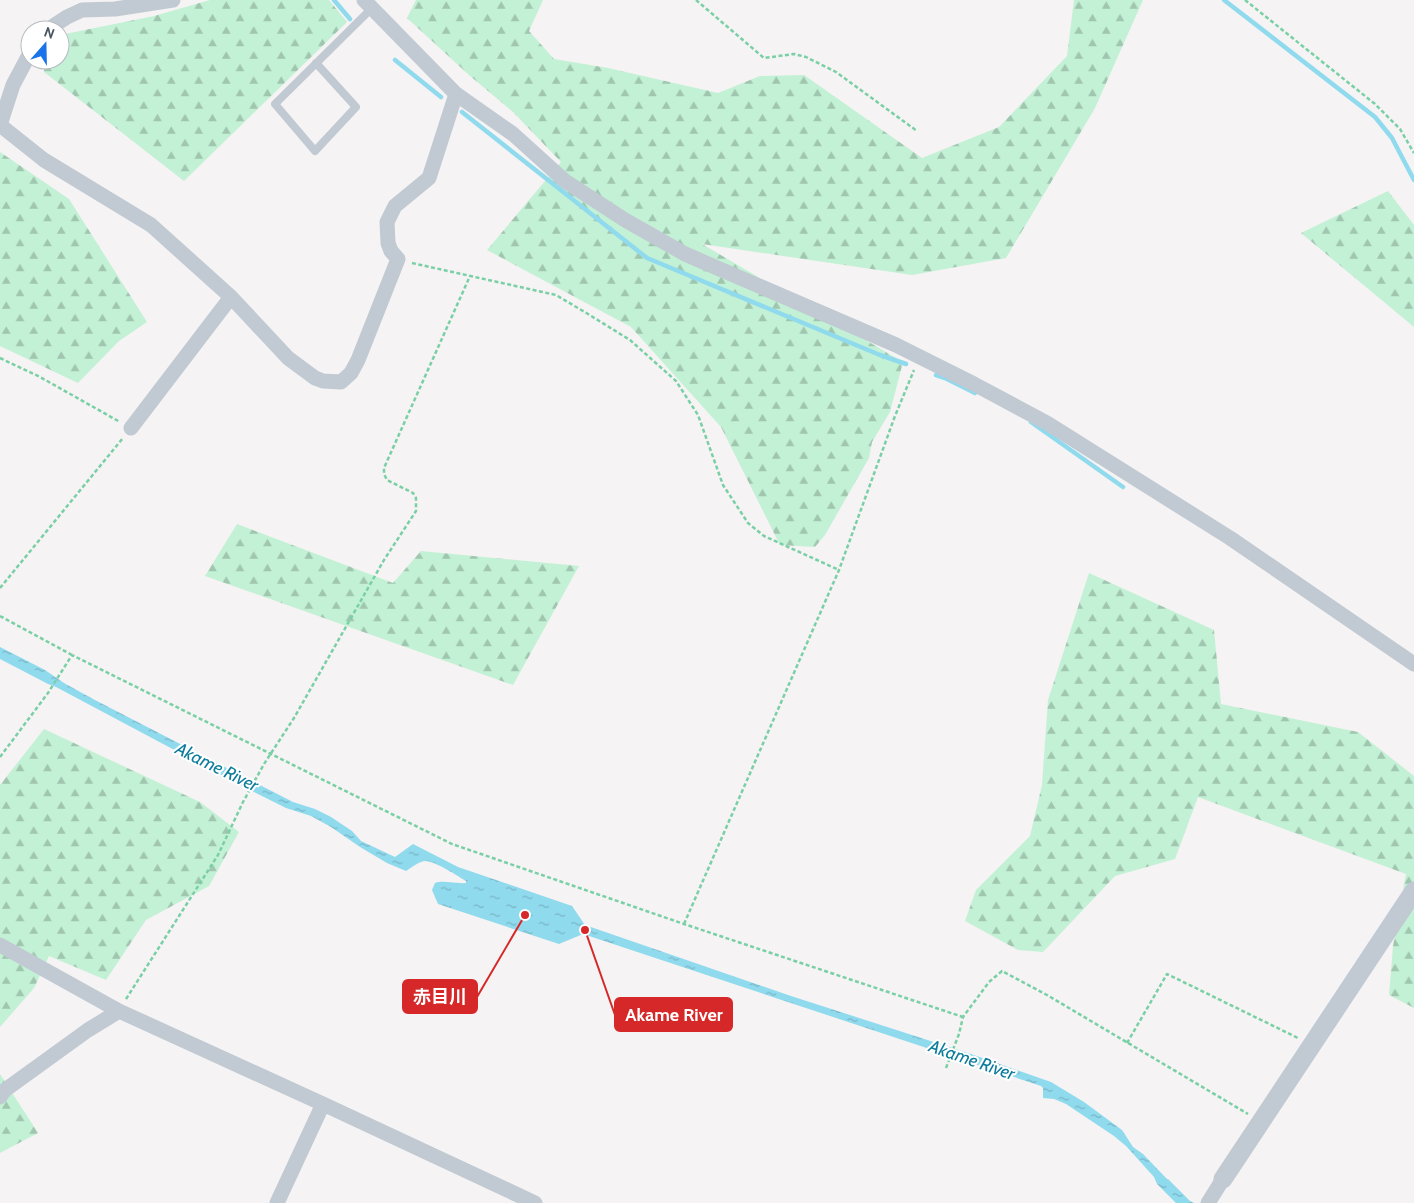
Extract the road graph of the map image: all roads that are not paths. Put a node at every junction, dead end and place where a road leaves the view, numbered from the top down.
1 (173, 0) edge
2 (368, 4) edge
3 (62, 20) edge
4 (316, 63) junction
5 (21, 70) edge
6 (456, 94) junction
7 (231, 297) junction
8 (131, 428) road end
9 (1414, 664) edge
10 (1414, 891) edge
11 (0, 945) edge
12 (119, 1011) junction
13 (0, 1097) edge
14 (323, 1104) junction
15 (1223, 1179) joint
16 (277, 1203) edge
17 (535, 1203) edge
18 (1208, 1203) edge

1 - 3 street
2 - 4 lane
2 - 6 street
4 - 4 lane
5 - 7 street
6 - 7 street
6 - 9 street
7 - 8 street
10 - 15 street
11 - 12 street
12 - 13 street
12 - 14 street
14 - 16 street
14 - 17 street
15 - 18 street

